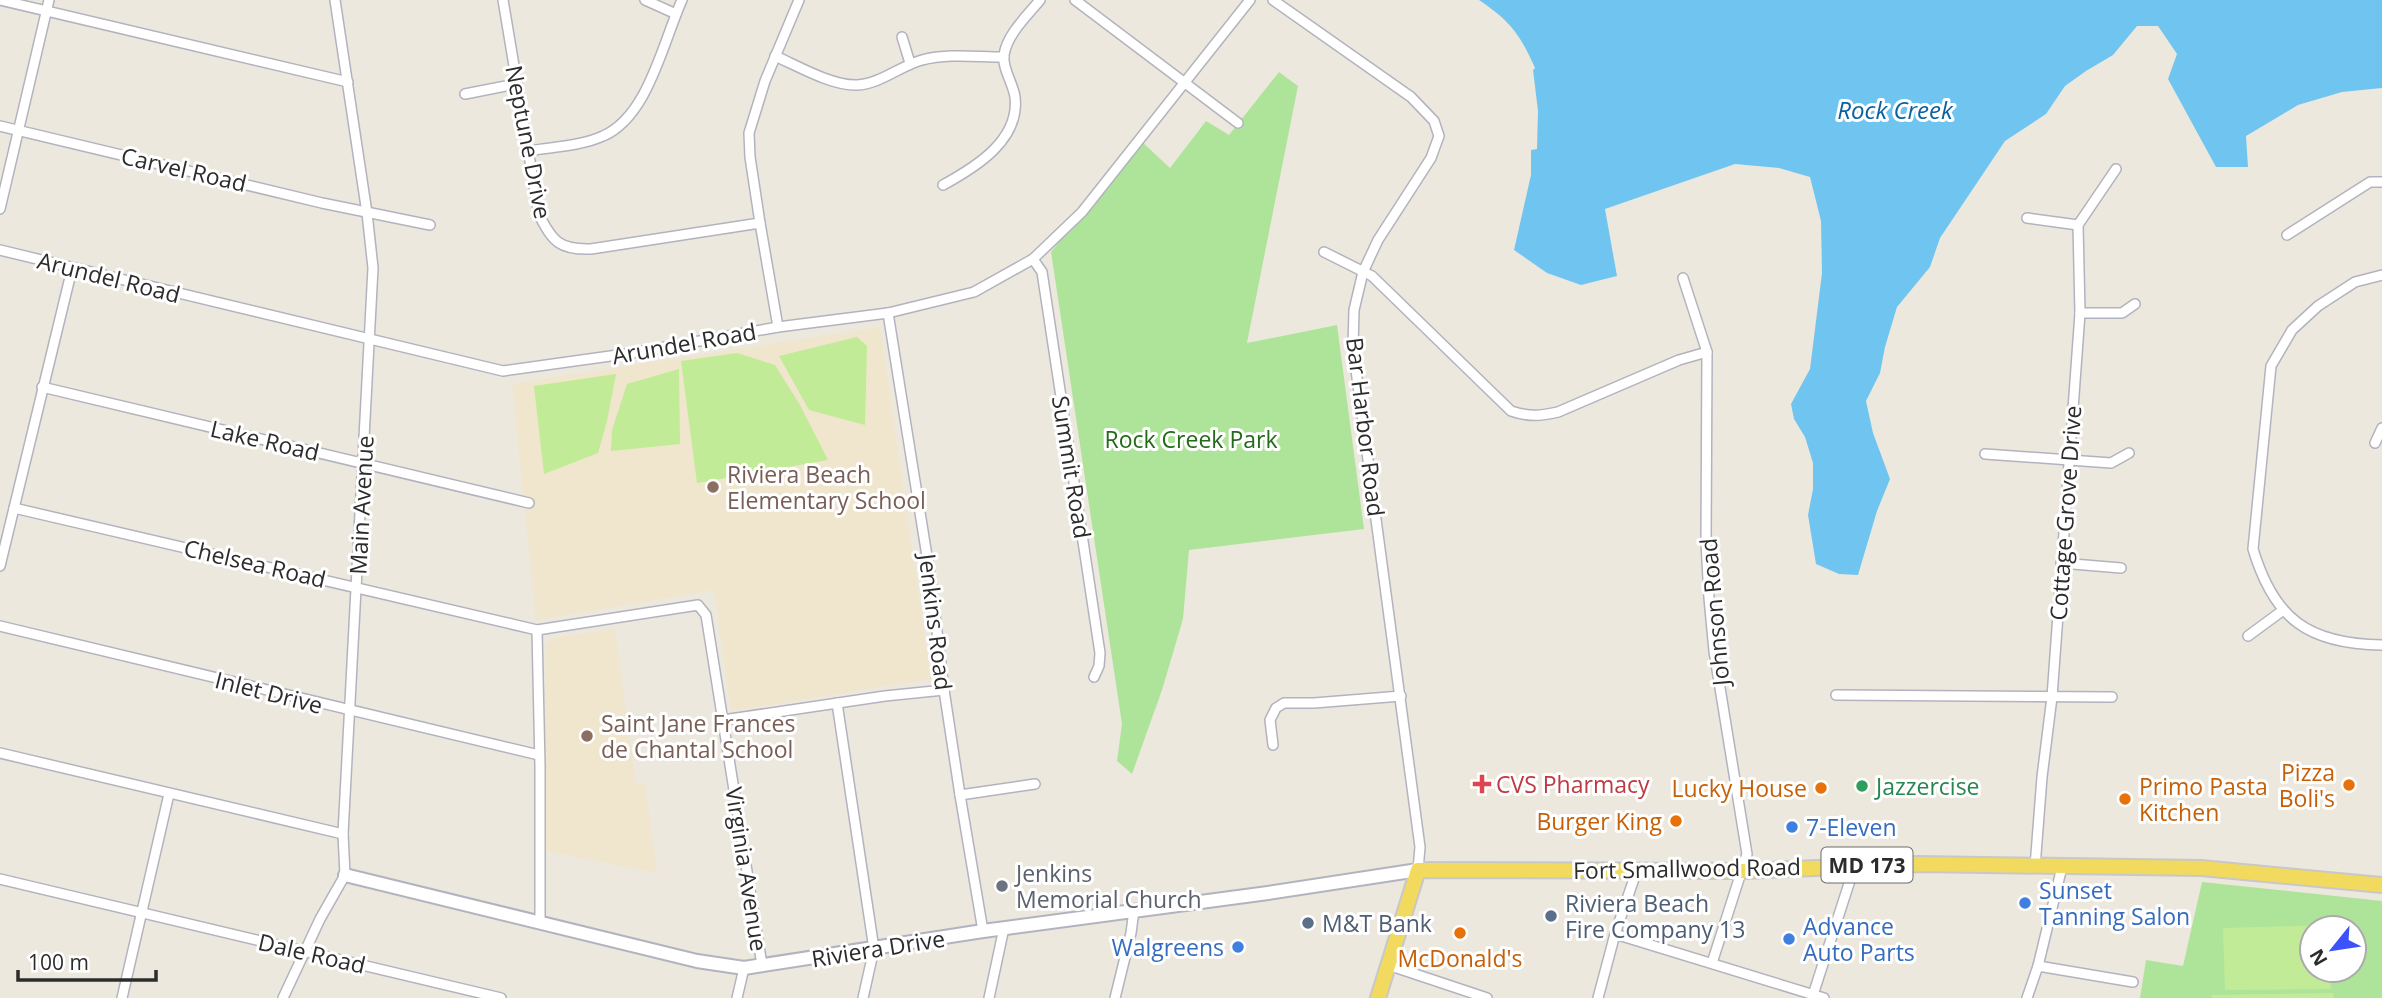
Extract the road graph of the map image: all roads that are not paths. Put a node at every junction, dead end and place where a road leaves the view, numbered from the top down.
1 (0, 0) edge
2 (49, 0) edge
3 (335, 0) edge
4 (503, 0) edge
5 (645, 0) edge
6 (682, 0) edge
7 (799, 0) edge
8 (1040, 0) edge
9 (1075, 0) edge
10 (1250, 0) edge
11 (1273, 0) edge
12 (46, 11) junction
13 (676, 14) junction
14 (902, 37) dead end
15 (775, 56) junction
16 (1003, 57) junction
17 (910, 63) junction
18 (348, 82) junction
19 (1185, 83) junction
20 (516, 84) junction
21 (466, 94) dead end
22 (1238, 123) dead end
23 (0, 126) edge
24 (19, 130) junction
25 (529, 151) junction
26 (2116, 169) dead end
27 (2382, 182) edge
28 (943, 184) dead end
29 (0, 209) edge
30 (367, 213) junction
31 (2027, 218) dead end
32 (760, 223) junction
33 (430, 225) dead end
34 (2078, 225) junction
35 (2287, 235) dead end
36 (0, 250) edge
37 (1324, 253) dead end
38 (1033, 259) junction
39 (72, 269) junction
40 (1363, 272) junction
41 (2382, 275) edge
42 (1683, 278) dead end
43 (2135, 304) dead end
44 (888, 313) junction
45 (2080, 313) junction
46 (778, 327) junction
47 (369, 339) junction
48 (1707, 352) junction
49 (42, 387) junction
50 (2382, 428) edge
51 (2375, 443) dead end
52 (2129, 453) dead end
53 (1985, 454) dead end
54 (2069, 460) junction
55 (363, 463) junction
56 (529, 503) dead end
57 (14, 508) junction
58 (2061, 563) junction
59 (0, 566) edge
60 (2121, 568) dead end
61 (357, 587) junction
62 (2282, 611) junction
63 (0, 626) edge
64 (537, 630) junction
65 (2248, 636) dead end
66 (2382, 645) edge
67 (1094, 677) dead end
68 (944, 690) junction
69 (1836, 695) dead end
70 (1401, 696) junction
71 (2052, 697) junction
72 (2112, 697) dead end
73 (837, 703) junction
74 (350, 711) junction
75 (723, 720) junction
76 (1273, 745) dead end
77 (0, 753) edge
78 (539, 755) junction
79 (1035, 784) dead end
80 (169, 794) junction
81 (960, 795) junction
82 (342, 834) junction
83 (1855, 865) junction
84 (2035, 867) junction
85 (2062, 867) junction
86 (1418, 870) junction
87 (1637, 870) junction
88 (1743, 871) junction
89 (345, 875) junction
90 (0, 879) edge
91 (2382, 885) edge
92 (1134, 910) junction
93 (141, 912) junction
94 (540, 921) junction
95 (1004, 928) junction
96 (984, 931) junction
97 (1615, 934) junction
98 (874, 949) junction
99 (304, 952) junction
100 (1712, 963) junction
101 (762, 965) junction
102 (1388, 965) junction
103 (2038, 966) junction
104 (744, 968) junction
105 (2133, 982) dead end
106 (1812, 996) edge
107 (122, 998) edge
108 (283, 998) edge
109 (501, 998) edge
110 (737, 998) edge
111 (863, 998) edge
112 (989, 998) edge
113 (1115, 998) edge
114 (1378, 998) edge
115 (1487, 998) edge
116 (1598, 998) edge
117 (1824, 998) edge
118 (2026, 998) edge

1 - 12 street
2 - 12 street
3 - 18 street, Main Avenue
4 - 20 street, Neptune Drive
5 - 13 street
6 - 13 street
7 - 15 street
8 - 16 street
9 - 19 street
10 - 19 street, Arundel Road
11 - 40 street, Bar Harbor Road
12 - 18 street
12 - 24 street
13 - 25 street
14 - 17 street
15 - 17 street
15 - 32 street
16 - 17 street
16 - 28 street
18 - 30 street, Main Avenue
19 - 22 street
19 - 38 street, Arundel Road
20 - 21 street
20 - 25 street, Neptune Drive
23 - 24 street, Carvel Road
24 - 29 street
24 - 30 street, Carvel Road
25 - 32 street, Neptune Drive
26 - 34 street
27 - 35 street
30 - 33 street, Carvel Road
30 - 47 street, Main Avenue
31 - 34 street
32 - 46 street
34 - 45 street, Cottage Grove Drive
36 - 39 street, Arundel Road
37 - 40 street
38 - 44 street, Arundel Road
38 - 67 street, Summit Road
39 - 47 street, Arundel Road
39 - 49 street
40 - 48 street
40 - 70 street, Bar Harbor Road
41 - 62 street
42 - 48 street, Johnson Road
43 - 45 street
44 - 46 street, Arundel Road
44 - 68 street, Jenkins Road
45 - 54 street, Cottage Grove Drive
46 - 47 street, Arundel Road
47 - 55 street, Main Avenue
48 - 88 street, Johnson Road
49 - 55 street, Lake Road
49 - 57 street
50 - 51 street
52 - 54 street
53 - 54 street
54 - 58 street, Cottage Grove Drive
55 - 56 street, Lake Road
55 - 61 street, Main Avenue
57 - 59 street
57 - 61 street, Chelsea Road
58 - 60 street
58 - 71 street, Cottage Grove Drive
61 - 64 street, Chelsea Road
61 - 74 street, Main Avenue
62 - 65 street
62 - 66 street
63 - 74 street, Inlet Drive
64 - 75 street, Virginia Avenue
64 - 78 street
68 - 73 street
68 - 81 street, Jenkins Road
69 - 71 street
70 - 76 street
70 - 86 street, Bar Harbor Road
71 - 72 street
71 - 84 street, Cottage Grove Drive
73 - 75 street
73 - 98 street
74 - 78 street, Inlet Drive
74 - 82 street, Main Avenue
75 - 101 street, Virginia Avenue
77 - 80 street
78 - 94 street
79 - 81 street
80 - 82 street
80 - 93 street
81 - 96 street, Jenkins Road
82 - 89 street, Main Avenue
83 - 84 main road, Fort Smallwood Road / MD 173
83 - 88 main road, Fort Smallwood Road / MD 173
83 - 106 street
84 - 85 main road, Fort Smallwood Road / MD 173
85 - 91 main road, Fort Smallwood Road / MD 173
85 - 103 street
86 - 87 main road, Fort Smallwood Road / MD 173
86 - 92 street, Riviera Drive
86 - 102 main road
87 - 88 main road, Fort Smallwood Road / MD 173
87 - 97 street
88 - 100 street, Johnson Road
89 - 94 street, Riviera Drive
89 - 99 street
90 - 93 street, Dale Road
92 - 95 street, Riviera Drive
92 - 113 street
93 - 99 street, Dale Road
93 - 107 street
94 - 104 street, Riviera Drive
95 - 96 street, Riviera Drive
95 - 112 street
96 - 98 street, Riviera Drive
97 - 100 street
97 - 116 street
98 - 101 street, Riviera Drive
98 - 111 street
99 - 108 street
99 - 109 street, Dale Road
100 - 106 street
101 - 104 street, Riviera Drive
102 - 114 main road
102 - 115 street
103 - 105 street
103 - 118 street
104 - 110 street
106 - 117 street

